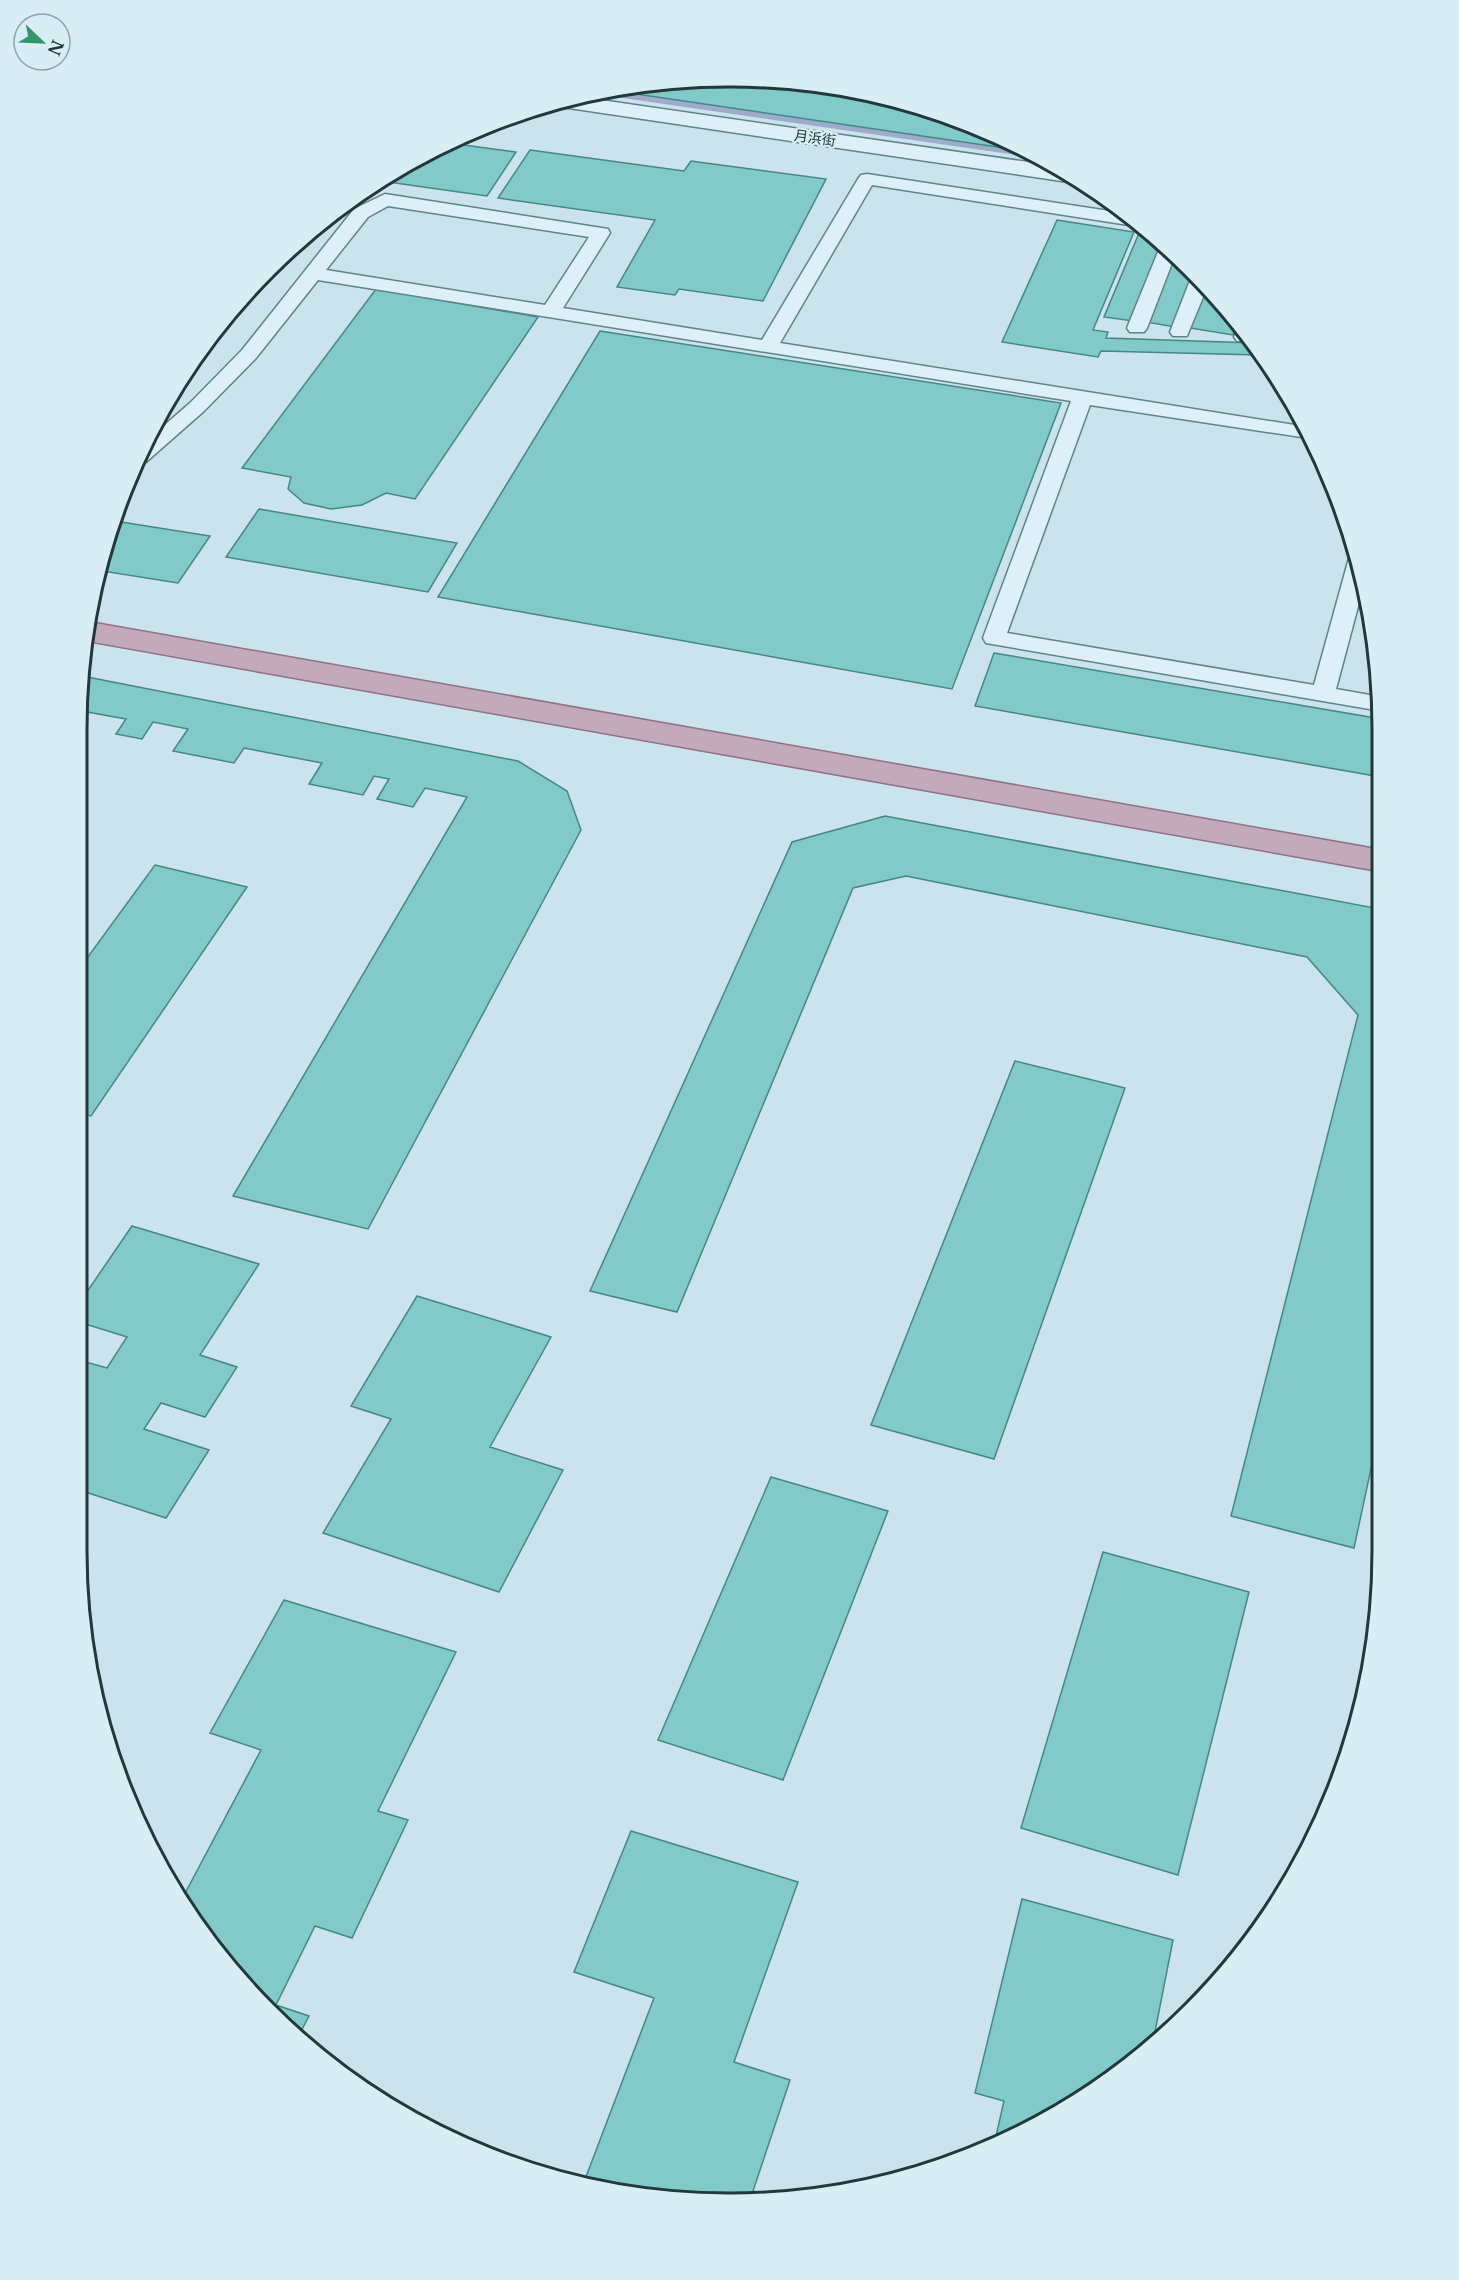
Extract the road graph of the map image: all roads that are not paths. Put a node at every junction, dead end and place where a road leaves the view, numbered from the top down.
1 (583, 104) edge
2 (1050, 172) edge
3 (1117, 217) edge
4 (1165, 257) edge
5 (312, 273) junction
6 (1197, 289) edge
7 (551, 311) junction
8 (1137, 328) dead end
9 (1180, 332) dead end
10 (768, 347) junction
11 (1083, 397) junction
12 (1299, 432) edge
13 (153, 446) edge
14 (1354, 580) edge
15 (1323, 694) junction
16 (1371, 702) edge

1 - 2 street, 月浜街
3 - 10 lane
4 - 8 lane
5 - 7 lane
5 - 7 lane
5 - 13 lane
6 - 9 lane
7 - 10 lane
10 - 11 lane
11 - 12 lane
11 - 15 lane
14 - 15 lane
15 - 16 lane

